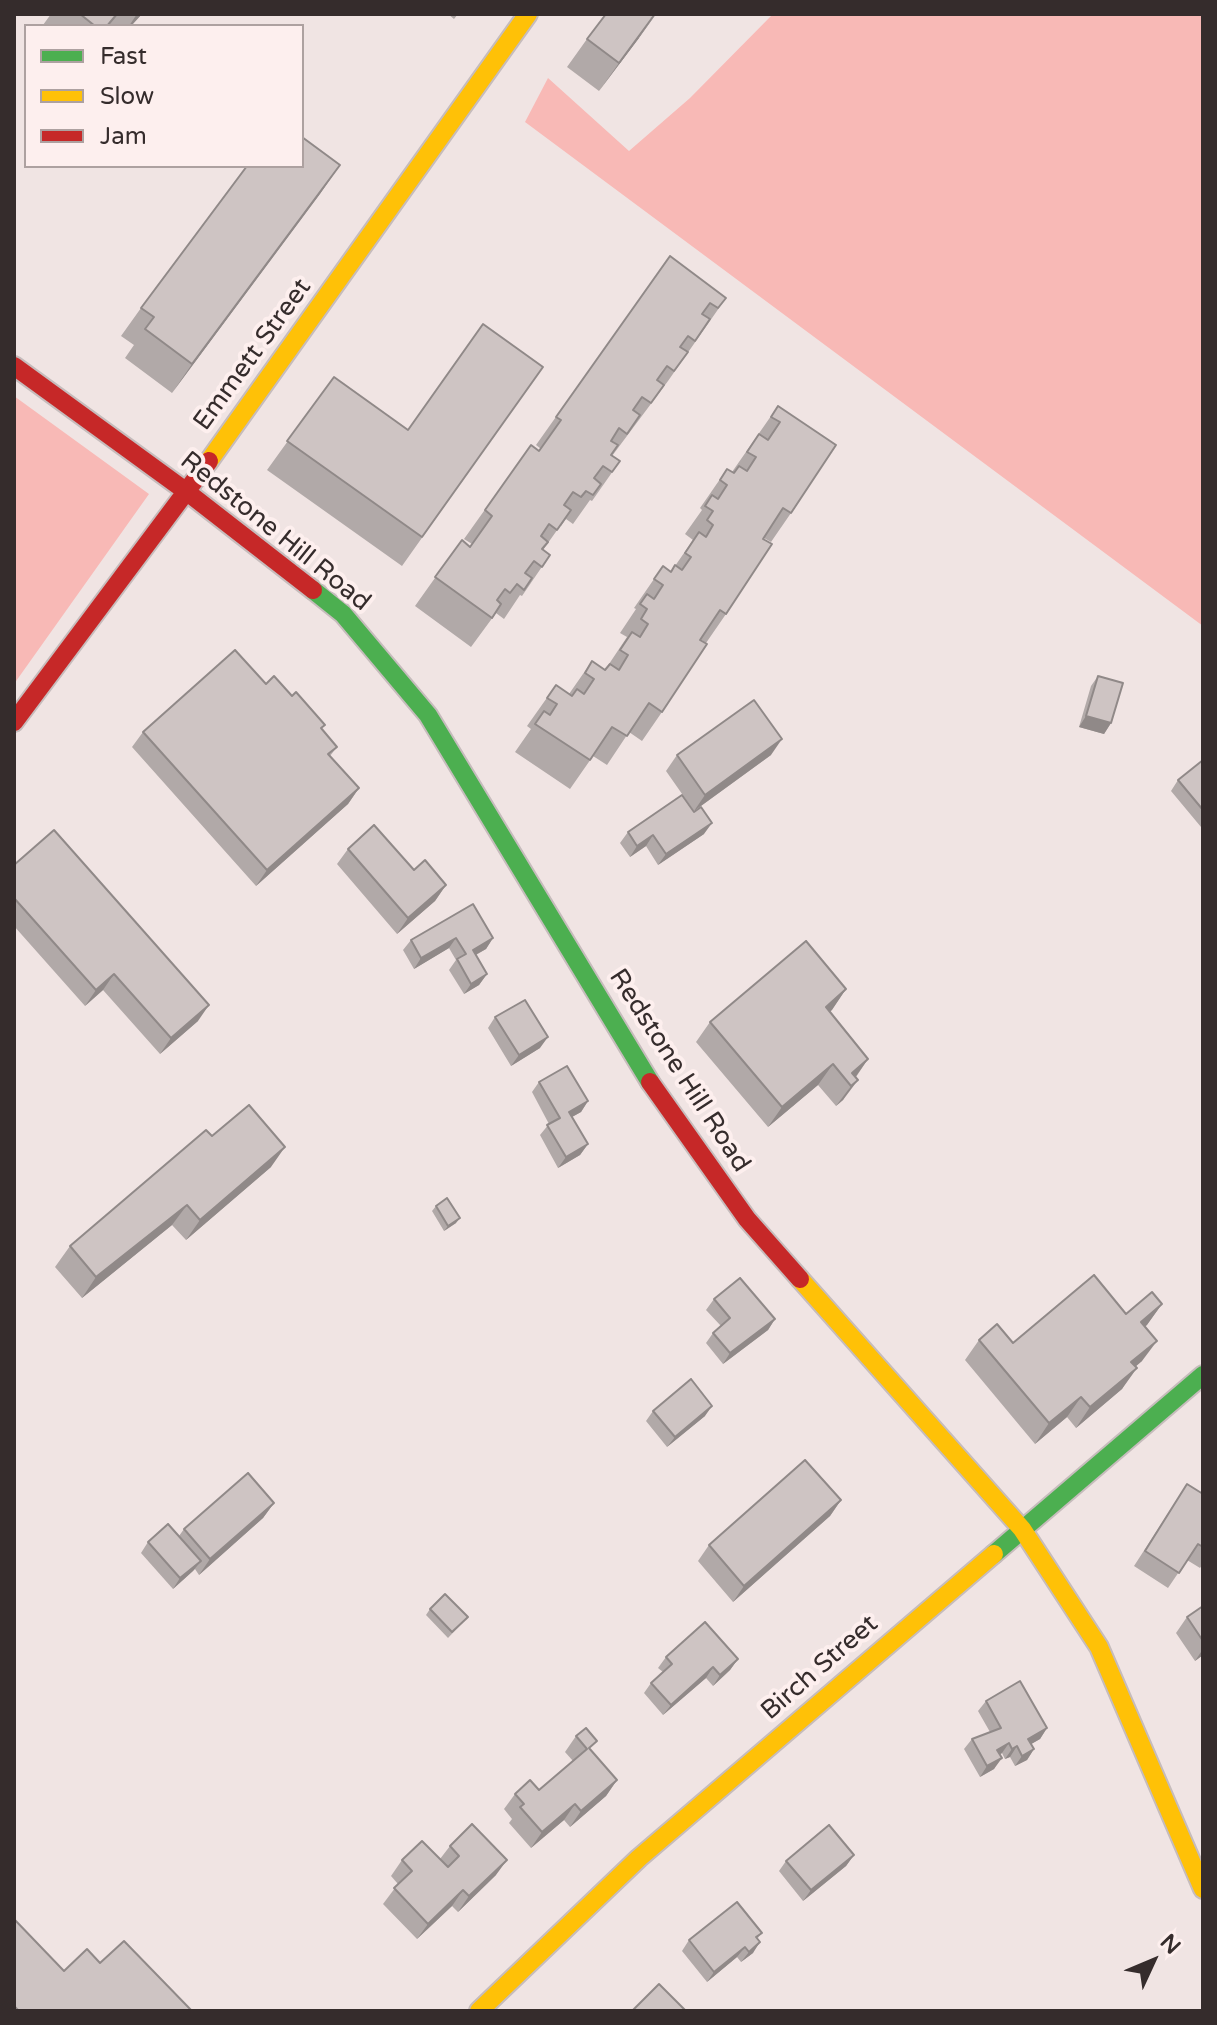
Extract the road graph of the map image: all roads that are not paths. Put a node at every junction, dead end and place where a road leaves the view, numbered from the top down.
1 (528, 14) edge
2 (14, 366) edge
3 (187, 492) junction
4 (14, 722) edge
5 (1203, 1375) edge
6 (1022, 1529) junction
7 (1203, 1889) edge
8 (479, 2011) edge

1 - 3 main road, Emmett Street
2 - 3 main road, Redstone Hill Road
3 - 4 main road, Emmett Street
3 - 6 main road, Redstone Hill Road
5 - 6 main road, Birch Street
6 - 7 main road, Redstone Hill Road
6 - 8 main road, Birch Street

